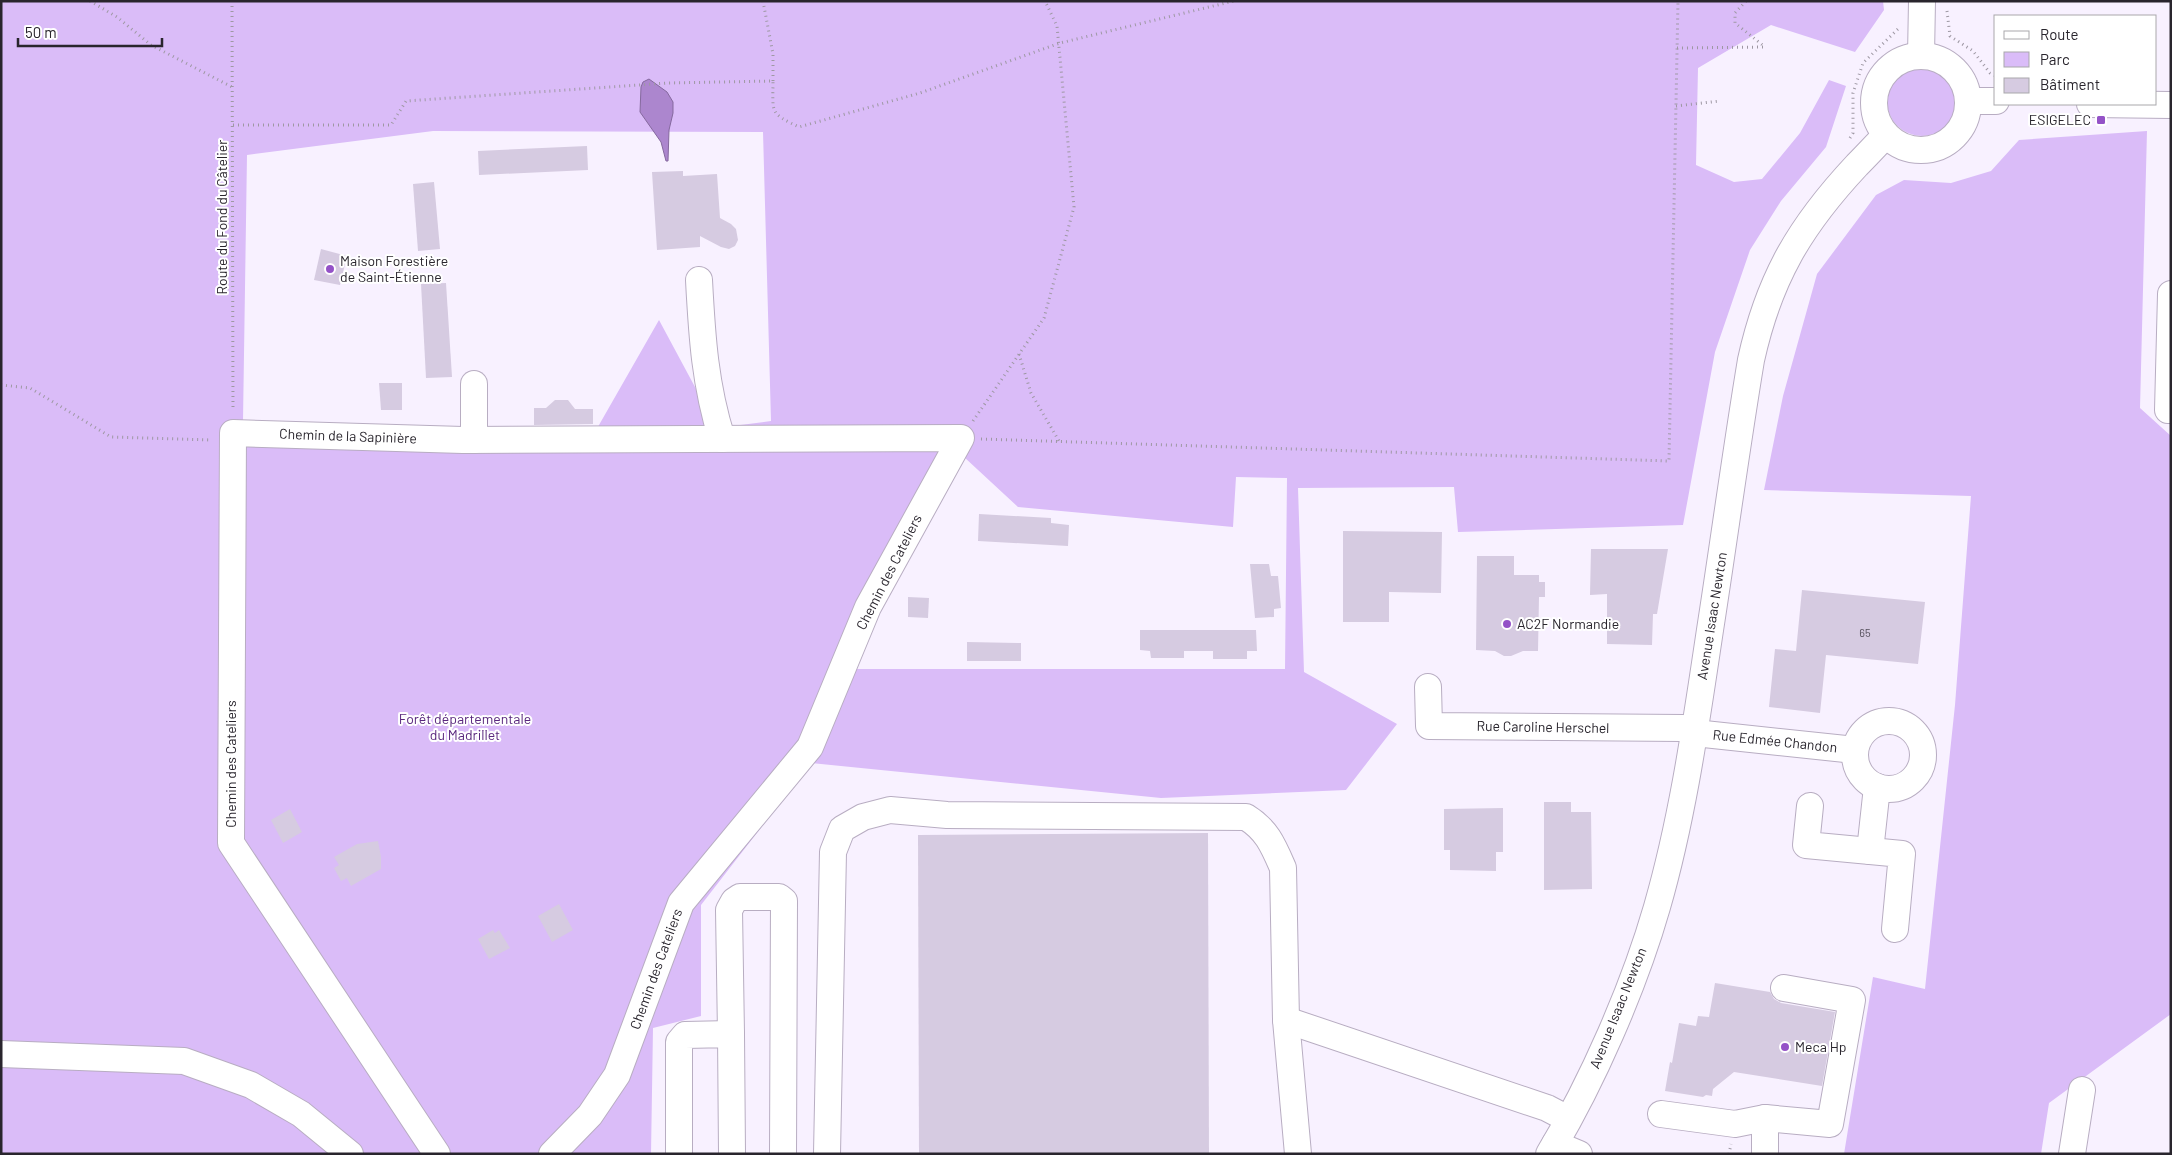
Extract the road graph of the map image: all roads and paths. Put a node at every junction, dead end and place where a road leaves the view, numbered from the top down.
1 (90, 1) edge
2 (232, 1) edge
3 (763, 1) edge
4 (1045, 1) edge
5 (1234, 1) edge
6 (1678, 1) edge
7 (1746, 1) edge
8 (1922, 1) edge
9 (1947, 11) dead end
10 (1899, 20) dead end
11 (1060, 43) junction
12 (1677, 48) junction
13 (1921, 56) junction
14 (1994, 75) edge
15 (773, 81) junction
16 (232, 86) junction
17 (1720, 101) dead end
18 (1969, 101) junction
19 (1994, 102) edge
20 (2157, 105) edge
21 (2171, 105) edge
22 (1676, 106) junction
23 (232, 125) junction
24 (1886, 135) junction
25 (1846, 144) dead end
26 (699, 280) dead end
27 (2171, 294) edge
28 (1019, 354) junction
29 (474, 384) dead end
30 (1, 385) edge
31 (2168, 410) dead end
32 (224, 436) junction
33 (961, 438) junction
34 (722, 439) junction
35 (468, 440) junction
36 (1059, 441) junction
37 (1428, 687) dead end
38 (1695, 731) junction
39 (1855, 750) junction
40 (1877, 787) junction
41 (1810, 806) dead end
42 (1870, 851) junction
43 (1895, 929) dead end
44 (1784, 988) dead end
45 (1286, 1020) junction
46 (731, 1034) junction
47 (1, 1054) edge
48 (2082, 1090) dead end
49 (1661, 1114) dead end
50 (1568, 1118) junction
51 (1765, 1118) junction
52 (1552, 1149) edge
53 (350, 1154) edge
54 (437, 1154) edge
55 (552, 1154) edge
56 (679, 1154) edge
57 (732, 1154) edge
58 (783, 1154) edge
59 (827, 1154) edge
60 (1298, 1154) edge
61 (1579, 1154) edge
62 (1765, 1154) edge
63 (2072, 1154) edge

1 - 16 path
2 - 16 path, Route du Fond du Câtelier
3 - 15 path
4 - 11 path
5 - 11 path
6 - 12 path
7 - 12 path
8 - 13 street
9 - 14 path
10 - 25 path
11 - 15 path
11 - 28 path
12 - 22 path
13 - 18 street
13 - 24 street
15 - 23 path
16 - 23 path, Route du Fond du Câtelier
17 - 22 path
18 - 19 street
18 - 24 street
20 - 21 street
22 - 36 path
23 - 32 path, Route du Fond du Câtelier
24 - 38 street, Avenue Isaac Newton
26 - 34 street
27 - 31 street
28 - 33 path
28 - 36 path
29 - 35 street
30 - 32 path
32 - 35 street, Chemin de la Sapinière
32 - 54 street, Chemin des Cateliers
33 - 34 street
33 - 36 path
33 - 55 street, Chemin des Cateliers
34 - 35 street
37 - 38 street, Rue Caroline Herschel
38 - 39 street, Rue Edmée Chandon
38 - 50 street, Avenue Isaac Newton
39 - 40 street, Rue Edmée Chandon
39 - 40 street, Rue Edmée Chandon
40 - 42 street
41 - 42 street
42 - 43 street
44 - 51 street
45 - 50 street
45 - 59 street
45 - 60 street
46 - 56 street
46 - 57 street
46 - 58 street
47 - 53 street
48 - 63 street
49 - 51 street
50 - 52 street, Avenue Isaac Newton
51 - 62 street
52 - 61 street

